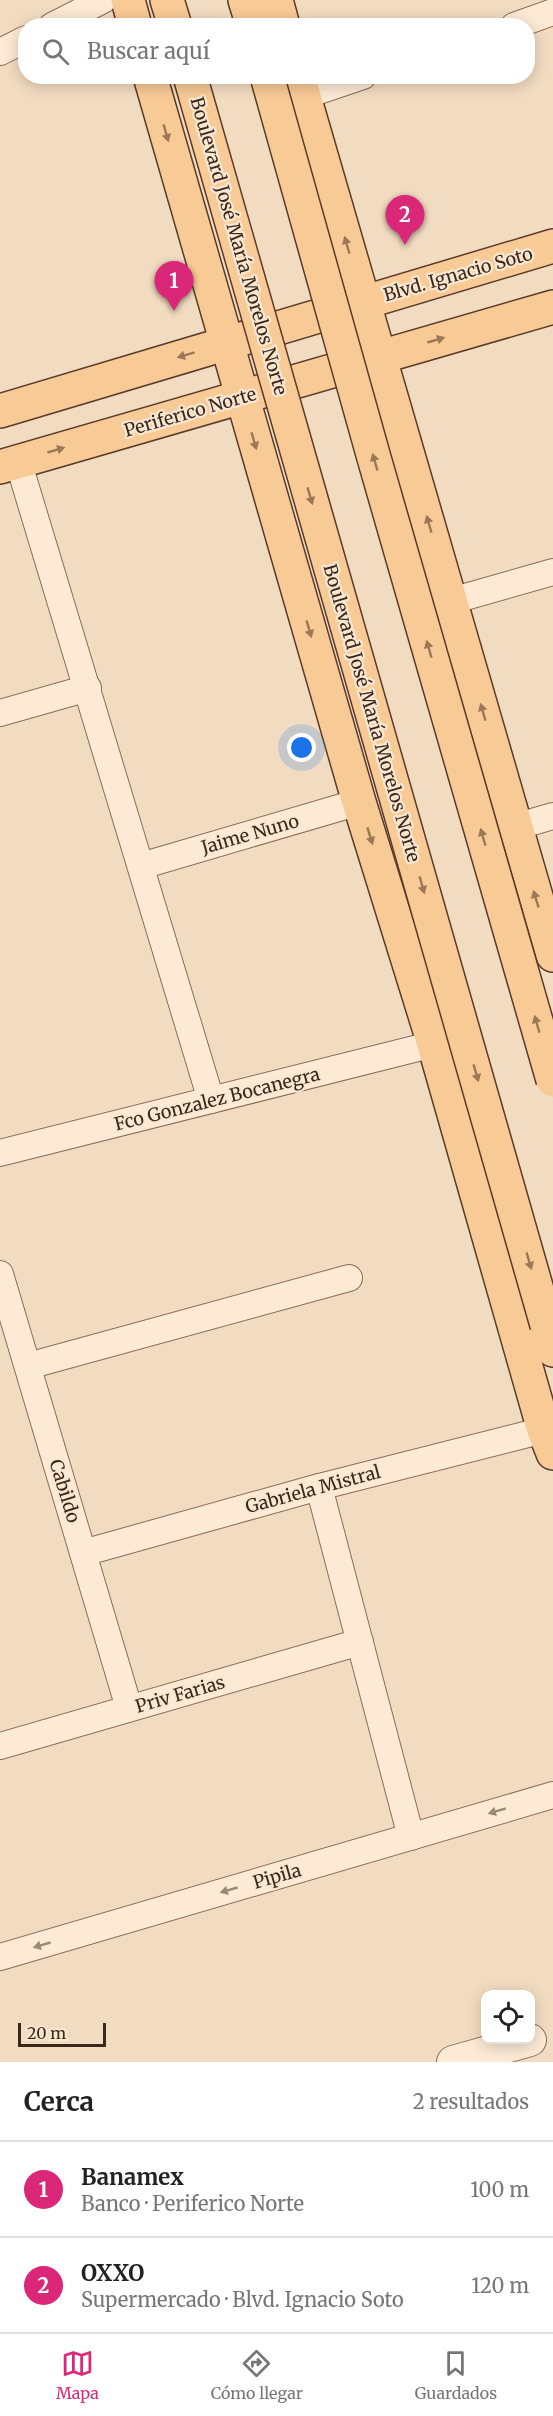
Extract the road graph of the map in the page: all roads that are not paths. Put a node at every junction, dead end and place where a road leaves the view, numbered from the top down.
1 (103, 0) edge
2 (128, 0) edge
3 (167, 0) edge
4 (245, 0) edge
5 (276, 0) edge
6 (553, 12) edge
7 (68, 18) edge
8 (133, 18) edge
9 (173, 18) edge
10 (251, 18) edge
11 (281, 18) edge
12 (535, 18) edge
13 (18, 43) edge
14 (0, 52) edge
15 (152, 84) edge
16 (192, 84) edge
17 (269, 84) edge
18 (301, 86) edge
19 (553, 246) edge
20 (363, 302) junction
21 (553, 307) edge
22 (225, 343) junction
23 (380, 357) junction
24 (241, 397) junction
25 (0, 411) edge
26 (9, 464) edge
27 (553, 572) edge
28 (451, 600) junction
29 (88, 688) junction
30 (0, 713) edge
31 (359, 802) junction
32 (553, 816) edge
33 (515, 827) junction
34 (141, 866) junction
35 (553, 955) edge
36 (434, 1044) junction
37 (553, 1080) edge
38 (211, 1100) junction
39 (0, 1153) edge
40 (0, 1274) edge
41 (349, 1278) dead end
42 (550, 1337) edge
43 (28, 1366) junction
44 (549, 1441) edge
45 (319, 1487) junction
46 (83, 1553) junction
47 (360, 1642) junction
48 (129, 1708) junction
49 (0, 1746) edge
50 (553, 1795) edge
51 (411, 1837) junction
52 (0, 1957) edge
53 (553, 2033) edge
54 (535, 2038) edge
55 (513, 2044) edge
56 (453, 2062) edge

1 - 7 street
2 - 8 main road
3 - 9 main road
4 - 10 main road
5 - 11 main road
6 - 12 street
13 - 14 street
15 -> 22 main road
16 -> 42 main road, Boulevard José María Morelos Norte, bridge
37 -> 17 main road, bridge
20 -> 18 main road
19 - 20 main road, Blvd. Ignacio Soto
20 - 22 main road
20 - 23 main road
23 -> 21 main road
22 - 24 main road
22 -> 25 main road
23 - 24 main road, Periferico Norte
28 -> 23 main road
26 -> 24 main road, Periferico Norte
24 -> 31 main road
26 - 29 street
27 - 28 street
33 -> 28 main road
29 - 30 street
29 - 34 street
31 - 34 street, Jaime Nuno
31 -> 36 main road
32 - 33 street
35 -> 33 main road
34 - 38 street
36 - 38 street, Fco Gonzalez Bocanegra
36 - 44 main road
38 - 39 street, Fco Gonzalez Bocanegra
40 - 43 street, Cabildo
41 - 43 street
43 - 46 street, Cabildo
44 - 45 street, Gabriela Mistral
45 - 46 street, Gabriela Mistral
45 - 47 street
46 - 48 street, Cabildo
47 - 48 street, Priv Farias
47 - 51 street
48 - 49 street, Priv Farias
50 -> 51 street, Pipila
51 -> 52 street, Pipila
53 - 54 street
55 - 56 street

